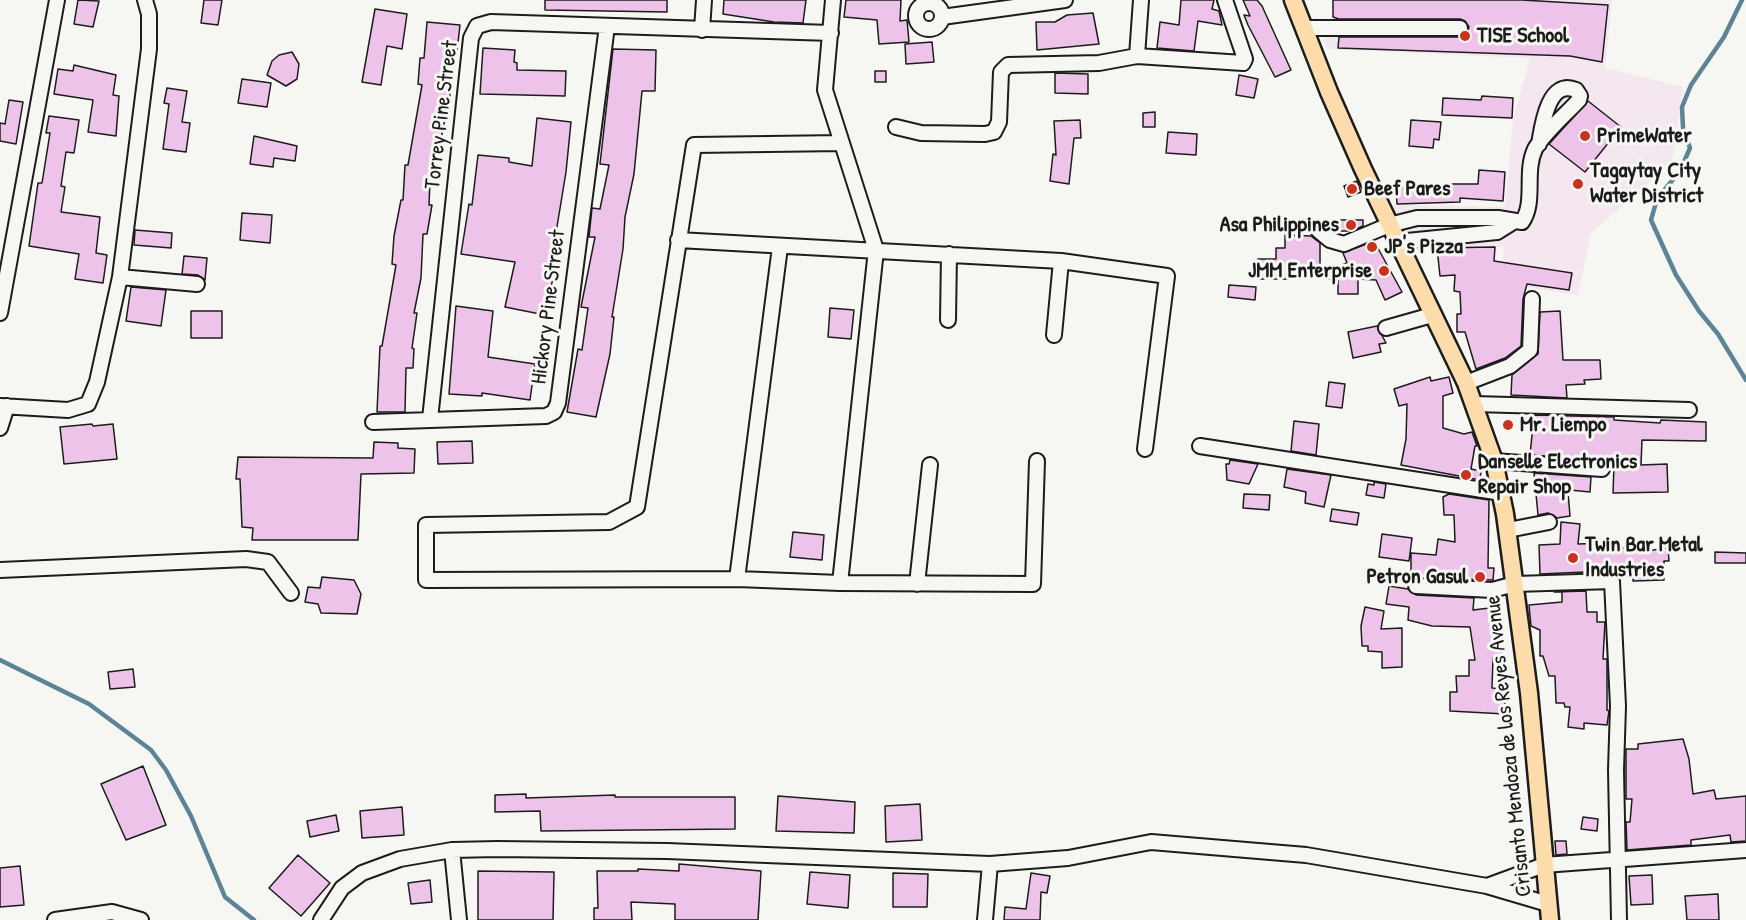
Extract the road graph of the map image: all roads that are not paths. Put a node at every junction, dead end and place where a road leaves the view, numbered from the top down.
1 (57, 0) edge
2 (145, 0) edge
3 (704, 0) edge
4 (833, 0) edge
5 (1065, 0) edge
6 (1141, 0) edge
7 (1225, 0) edge
8 (1293, 0) edge
9 (942, 17) dead end
10 (607, 26) junction
11 (1305, 28) junction
12 (1460, 28) dead end
13 (702, 30) junction
14 (831, 33) junction
15 (1137, 56) junction
16 (896, 127) dead end
17 (842, 143) junction
18 (1539, 144) dead end
19 (1513, 222) junction
20 (1389, 225) junction
21 (1318, 230) dead end
22 (678, 240) junction
23 (1397, 242) junction
24 (780, 247) junction
25 (876, 250) junction
26 (949, 254) junction
27 (1061, 261) junction
28 (120, 277) junction
29 (197, 284) dead end
30 (1532, 298) dead end
31 (0, 313) edge
32 (1432, 315) junction
33 (948, 321) dead end
34 (1386, 328) dead end
35 (1054, 335) dead end
36 (1466, 383) junction
37 (1474, 404) junction
38 (4, 406) edge
39 (1689, 410) dead end
40 (430, 419) junction
41 (373, 422) dead end
42 (0, 428) edge
43 (1200, 446) dead end
44 (1145, 449) dead end
45 (1037, 461) dead end
46 (1494, 461) junction
47 (930, 465) dead end
48 (1602, 470) dead end
49 (1502, 493) junction
50 (1549, 522) dead end
51 (1508, 530) junction
52 (0, 570) edge
53 (737, 579) junction
54 (840, 583) junction
55 (917, 584) junction
56 (1515, 584) junction
57 (1416, 586) dead end
58 (291, 592) dead end
59 (452, 850) junction
60 (1746, 850) edge
61 (1617, 858) junction
62 (990, 864) junction
63 (1544, 865) junction
64 (1487, 886) junction
65 (1549, 912) edge
66 (55, 920) edge
67 (141, 920) edge
68 (321, 920) edge
69 (459, 920) edge
70 (985, 920) edge
71 (1618, 920) edge

1 - 31 street
2 - 28 street
3 - 13 street
4 - 14 street
5 - 9 street
6 - 15 street
7 - 15 street
8 - 11 main road, Crisanto Mendoza de los Reyes Avenue
10 - 13 street, Torrey Pine Street
10 - 40 street, Hickory Pine Street
10 - 40 street, Torrey Pine Street
11 - 12 street
11 - 20 main road, Crisanto Mendoza de los Reyes Avenue
13 - 14 street, Torrey Pine Street
14 - 17 street
15 - 16 street
17 - 22 street
17 - 25 street
18 - 19 street
19 - 20 street
19 - 23 street
20 - 21 street
20 - 23 main road, Crisanto Mendoza de los Reyes Avenue
22 - 24 street
22 - 53 street
23 - 32 main road, Crisanto Mendoza de los Reyes Avenue
24 - 25 street
24 - 53 street
25 - 26 street
25 - 54 street
26 - 27 street
26 - 33 street
27 - 35 street
27 - 44 street
28 - 29 street
28 - 38 street
30 - 36 street
32 - 34 street
32 - 36 main road, Crisanto Mendoza de los Reyes Avenue
36 - 37 main road, Crisanto Mendoza de los Reyes Avenue
37 - 39 street
37 - 46 main road, Crisanto Mendoza de los Reyes Avenue
38 - 42 street
40 - 41 street, Hickory Pine Street
43 - 49 street
45 - 55 street
46 - 48 street
46 - 49 main road, Crisanto Mendoza de los Reyes Avenue
47 - 55 street
49 - 51 main road, Crisanto Mendoza de los Reyes Avenue
50 - 51 street
51 - 56 main road, Crisanto Mendoza de los Reyes Avenue
52 - 58 street
53 - 54 street
54 - 55 street
56 - 57 street
56 - 61 street
56 - 63 main road, Crisanto Mendoza de los Reyes Avenue
59 - 62 street
59 - 68 street
59 - 69 street
60 - 61 street
61 - 63 street
61 - 71 street
62 - 64 street
62 - 70 street
63 - 64 street
63 - 65 main road, Crisanto Mendoza de los Reyes Avenue
64 - 65 street
66 - 67 street

